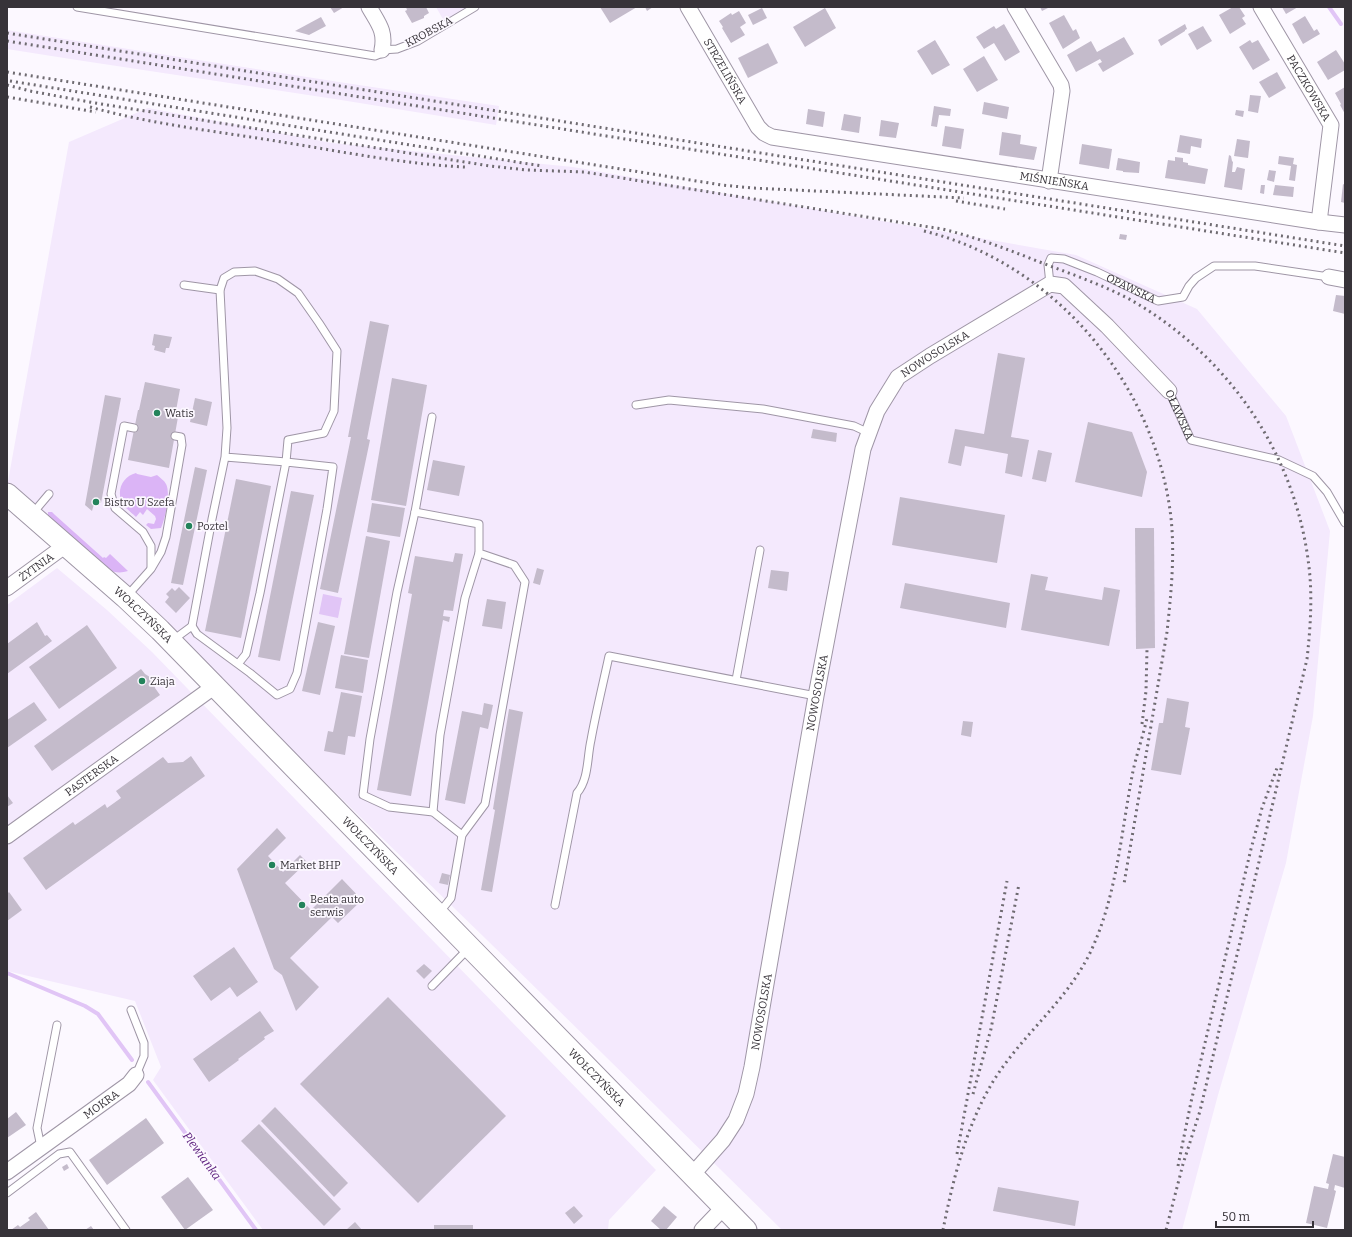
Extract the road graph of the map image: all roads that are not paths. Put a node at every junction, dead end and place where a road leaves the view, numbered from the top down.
1 (77, 7) edge
2 (370, 7) edge
3 (475, 7) edge
4 (688, 7) edge
5 (1015, 7) edge
6 (1261, 7) edge
7 (382, 50) junction
8 (764, 133) joint
9 (1049, 181) junction
10 (1319, 222) junction
11 (1345, 225) edge
12 (1329, 277) joint
13 (1345, 280) edge
14 (1050, 284) junction
15 (184, 285) dead end
16 (220, 290) junction
17 (1169, 390) joint
18 (636, 404) dead end
19 (432, 417) dead end
20 (134, 428) dead end
21 (869, 433) junction
22 (175, 436) dead end
23 (225, 457) junction
24 (286, 462) junction
25 (7, 494) edge
26 (49, 494) dead end
27 (416, 512) junction
28 (31, 515) junction
29 (1345, 523) edge
30 (66, 545) junction
31 (760, 550) dead end
32 (479, 554) junction
33 (151, 568) junction
34 (7, 588) edge
35 (125, 597) junction
36 (192, 626) junction
37 (171, 641) junction
38 (238, 664) junction
39 (736, 680) junction
40 (215, 686) junction
41 (816, 696) junction
42 (433, 812) junction
43 (462, 835) junction
44 (7, 836) edge
45 (555, 905) dead end
46 (438, 915) junction
47 (470, 948) junction
48 (432, 986) dead end
49 (131, 1010) dead end
50 (57, 1025) dead end
51 (136, 1075) joint
52 (41, 1147) junction
53 (7, 1172) edge
54 (692, 1175) junction
55 (7, 1193) edge
56 (724, 1208) junction
57 (126, 1230) edge
58 (702, 1230) edge
59 (746, 1230) edge

1 - 7 lane, KROBSKA
2 - 7 street
3 - 7 lane, KROBSKA
4 - 8 street, STRZELIŃSKA
5 - 9 street
6 - 10 street, PACZKOWSKA
8 - 9 street, MIŚNIEŃSKA
9 - 10 street, MIŚNIEŃSKA
10 - 11 street, MIŚNIEŃSKA
12 - 13 street, OPAWSKA
12 - 14 lane, OPAWSKA
14 - 17 street, OŁAWSKA
14 - 21 street, NOWOSOLSKA
15 - 16 lane
16 - 23 lane
16 - 24 lane
17 - 29 lane, OŁAWSKA
18 - 21 lane
19 - 27 lane
20 - 33 lane
21 - 41 street, NOWOSOLSKA
22 - 33 lane
23 - 24 lane
23 - 36 lane
24 - 38 lane
24 - 38 lane
25 - 28 street, WOŁCZYŃSKA
26 - 28 lane
27 - 32 lane
27 - 42 lane
28 - 30 street, WOŁCZYŃSKA
30 - 34 street, ŻYTNIA
30 - 35 street, WOŁCZYŃSKA
31 - 39 lane
32 - 42 lane
32 - 43 lane
33 - 35 lane
35 - 37 street, WOŁCZYŃSKA
36 - 37 lane
36 - 38 lane
37 - 40 street, WOŁCZYŃSKA
39 - 41 lane
39 - 45 lane
40 - 44 street, PASTERSKA
40 - 46 street, WOŁCZYŃSKA
41 - 54 street, NOWOSOLSKA
42 - 43 lane
43 - 46 lane
46 - 47 street, WOŁCZYŃSKA
47 - 48 lane
47 - 54 street, WOŁCZYŃSKA
49 - 51 lane, MOKRA
50 - 52 lane
51 - 52 street, MOKRA
52 - 53 street, MOKRA
54 - 56 street, WOŁCZYŃSKA
55 - 57 lane
56 - 58 street
56 - 59 street, WOŁCZYŃSKA

